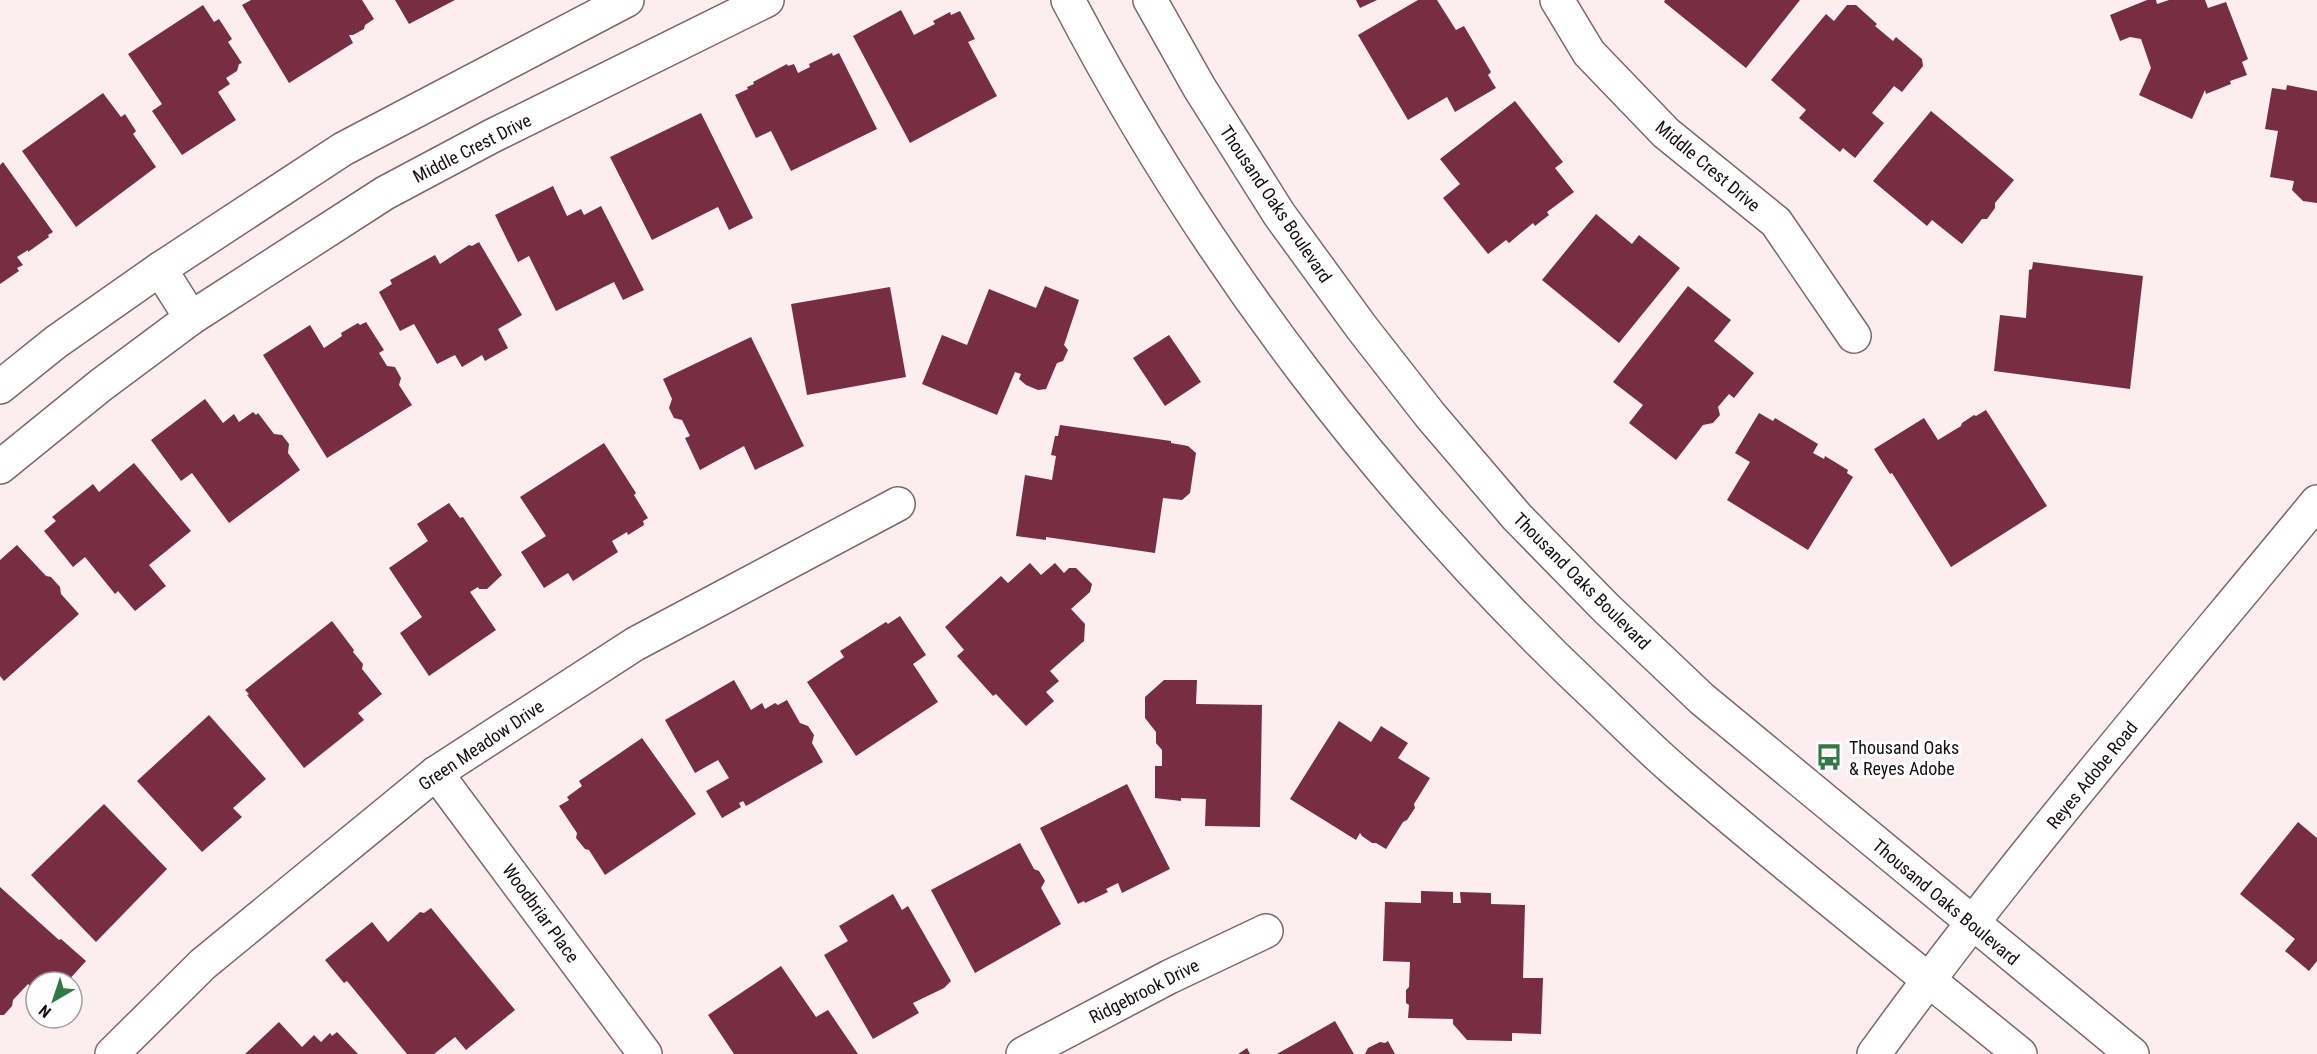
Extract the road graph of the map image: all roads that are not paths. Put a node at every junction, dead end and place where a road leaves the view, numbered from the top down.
1 (627, 0) edge
2 (767, 0) edge
3 (1068, 0) edge
4 (1150, 0) edge
5 (1557, 0) edge
6 (160, 269) junction
7 (191, 318) junction
8 (1854, 336) dead end
9 (0, 387) edge
10 (0, 468) edge
11 (2317, 502) edge
12 (898, 504) dead end
13 (436, 772) junction
14 (1972, 923) junction
15 (1266, 931) dead end
16 (1928, 979) junction
17 (112, 1054) edge
18 (645, 1054) edge
19 (1023, 1054) edge
20 (1874, 1054) edge
21 (2020, 1054) edge
22 (2132, 1054) edge

1 - 6 street
2 - 7 street, Middle Crest Drive
3 - 16 street
4 - 14 street, Thousand Oaks Boulevard
5 - 8 street, Middle Crest Drive
6 - 7 street
6 - 9 street
7 - 10 street, Middle Crest Drive
11 - 14 street, Reyes Adobe Road
12 - 13 street, Green Meadow Drive
13 - 17 street, Green Meadow Drive
13 - 18 street, Woodbriar Place
14 - 16 street, Reyes Adobe Road
14 - 22 street, Thousand Oaks Boulevard
15 - 19 street, Ridgebrook Drive
16 - 20 street, Reyes Adobe Road
16 - 21 street

